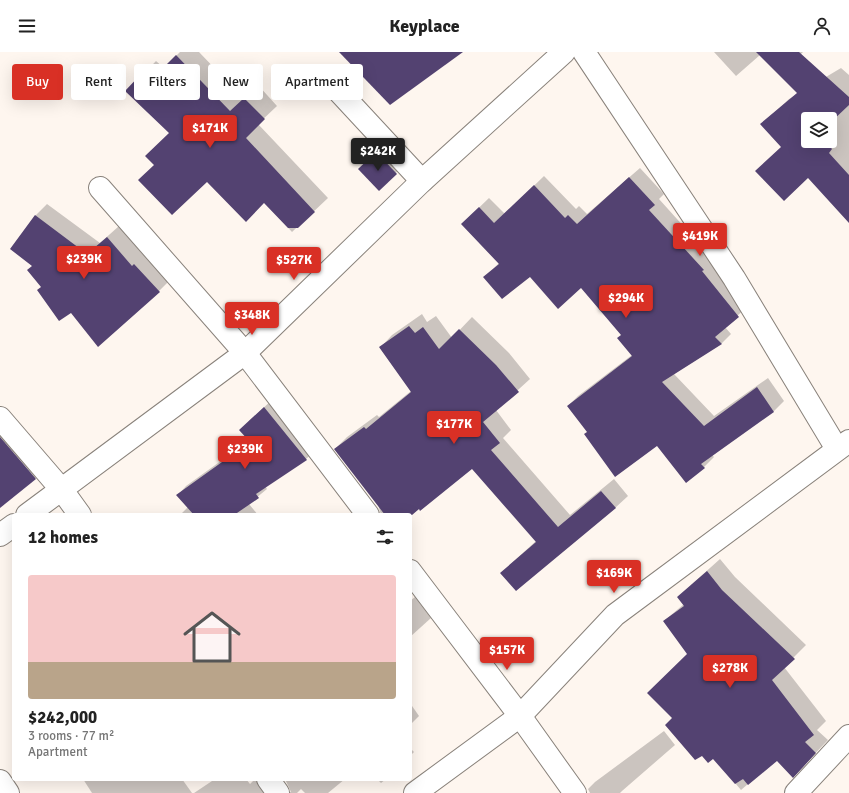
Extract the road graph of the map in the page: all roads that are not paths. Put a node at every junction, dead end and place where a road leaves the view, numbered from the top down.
1 (564, 52) edge
2 (584, 52) edge
3 (347, 100) edge
4 (422, 181) junction
5 (100, 188) dead end
6 (245, 353) junction
7 (0, 418) edge
8 (843, 445) edge
9 (62, 490) junction
10 (31, 513) edge
11 (79, 513) edge
12 (366, 513) edge
13 (12, 526) edge
14 (0, 535) edge
15 (412, 574) edge
16 (520, 716) junction
17 (849, 736) edge
18 (0, 781) edge
19 (269, 781) edge
20 (8, 793) edge
21 (278, 793) edge
22 (415, 793) edge
23 (575, 793) edge
24 (796, 793) edge

1 - 4 street
2 - 8 street
3 - 4 street
4 - 6 street
5 - 6 street
6 - 9 street
6 - 12 street
7 - 9 street
8 - 16 street
9 - 10 street
9 - 11 street
13 - 14 street
15 - 16 street
16 - 22 street
16 - 23 street
17 - 24 street
18 - 20 street
19 - 21 street

